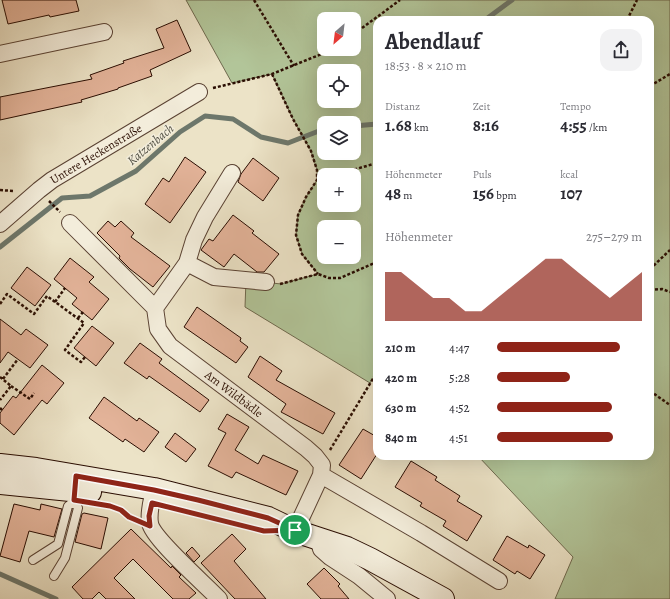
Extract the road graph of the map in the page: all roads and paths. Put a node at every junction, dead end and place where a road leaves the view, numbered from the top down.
1 (254, 0) edge
2 (400, 0) edge
3 (637, 0) edge
4 (378, 16) edge
5 (629, 16) edge
6 (373, 20) edge
7 (361, 29) edge
8 (104, 32) dead end
9 (0, 54) edge
10 (318, 56) edge
11 (294, 66) junction
12 (272, 74) junction
13 (670, 74) edge
14 (232, 83) dead end
15 (654, 84) edge
16 (199, 92) dead end
17 (373, 164) edge
18 (360, 168) edge
19 (317, 170) edge
20 (232, 173) dead end
21 (317, 180) edge
22 (0, 190) edge
23 (39, 190) junction
24 (14, 192) dead end
25 (70, 223) joint
26 (0, 224) edge
27 (670, 250) edge
28 (187, 263) junction
29 (373, 264) edge
30 (654, 265) edge
31 (318, 274) junction
32 (266, 282) joint
33 (65, 288) dead end
34 (654, 290) edge
35 (670, 292) edge
36 (55, 302) junction
37 (0, 304) edge
38 (155, 308) junction
39 (82, 312) dead end
40 (78, 318) junction
41 (85, 357) dead end
42 (18, 359) dead end
43 (1, 378) edge
44 (373, 379) edge
45 (11, 386) junction
46 (34, 394) dead end
47 (654, 394) edge
48 (0, 400) edge
49 (670, 405) edge
50 (0, 465) edge
51 (321, 470) junction
52 (0, 483) edge
53 (75, 489) junction
54 (153, 496) junction
55 (150, 526) junction
56 (295, 530) junction
57 (318, 538) junction
58 (33, 560) dead end
59 (54, 576) dead end
60 (500, 581) dead end
61 (219, 599) edge
62 (387, 599) edge
63 (443, 599) edge

1 - 11 path
2 - 4 path
3 - 5 path
6 - 7 path
8 - 9 street
10 - 11 path
11 - 12 path
12 - 14 path
12 - 19 path
13 - 15 path
16 - 23 street, Untere Heckenstraße
17 - 18 path
20 - 28 street
21 - 31 path
22 - 24 path
23 - 25 path
23 - 26 street, Untere Heckenstraße
25 - 38 street
27 - 30 path
28 - 32 street
28 - 38 street
29 - 31 path
31 - 32 path
33 - 36 path
34 - 35 path
36 - 37 path
36 - 40 path
38 - 51 street, Am Wildbädle
39 - 40 path
40 - 41 path
42 - 43 path
43 - 45 path
44 - 51 path
45 - 46 path
45 - 48 path
47 - 49 path
50 - 53 main road
51 - 56 street
51 - 60 street, Am Wildbädle
52 - 53 main road
53 - 54 main road
53 - 55 path
53 - 58 lane
53 - 59 lane
54 - 55 street
54 - 56 main road
55 - 61 street
56 - 57 main road
57 - 62 street
57 - 63 main road

